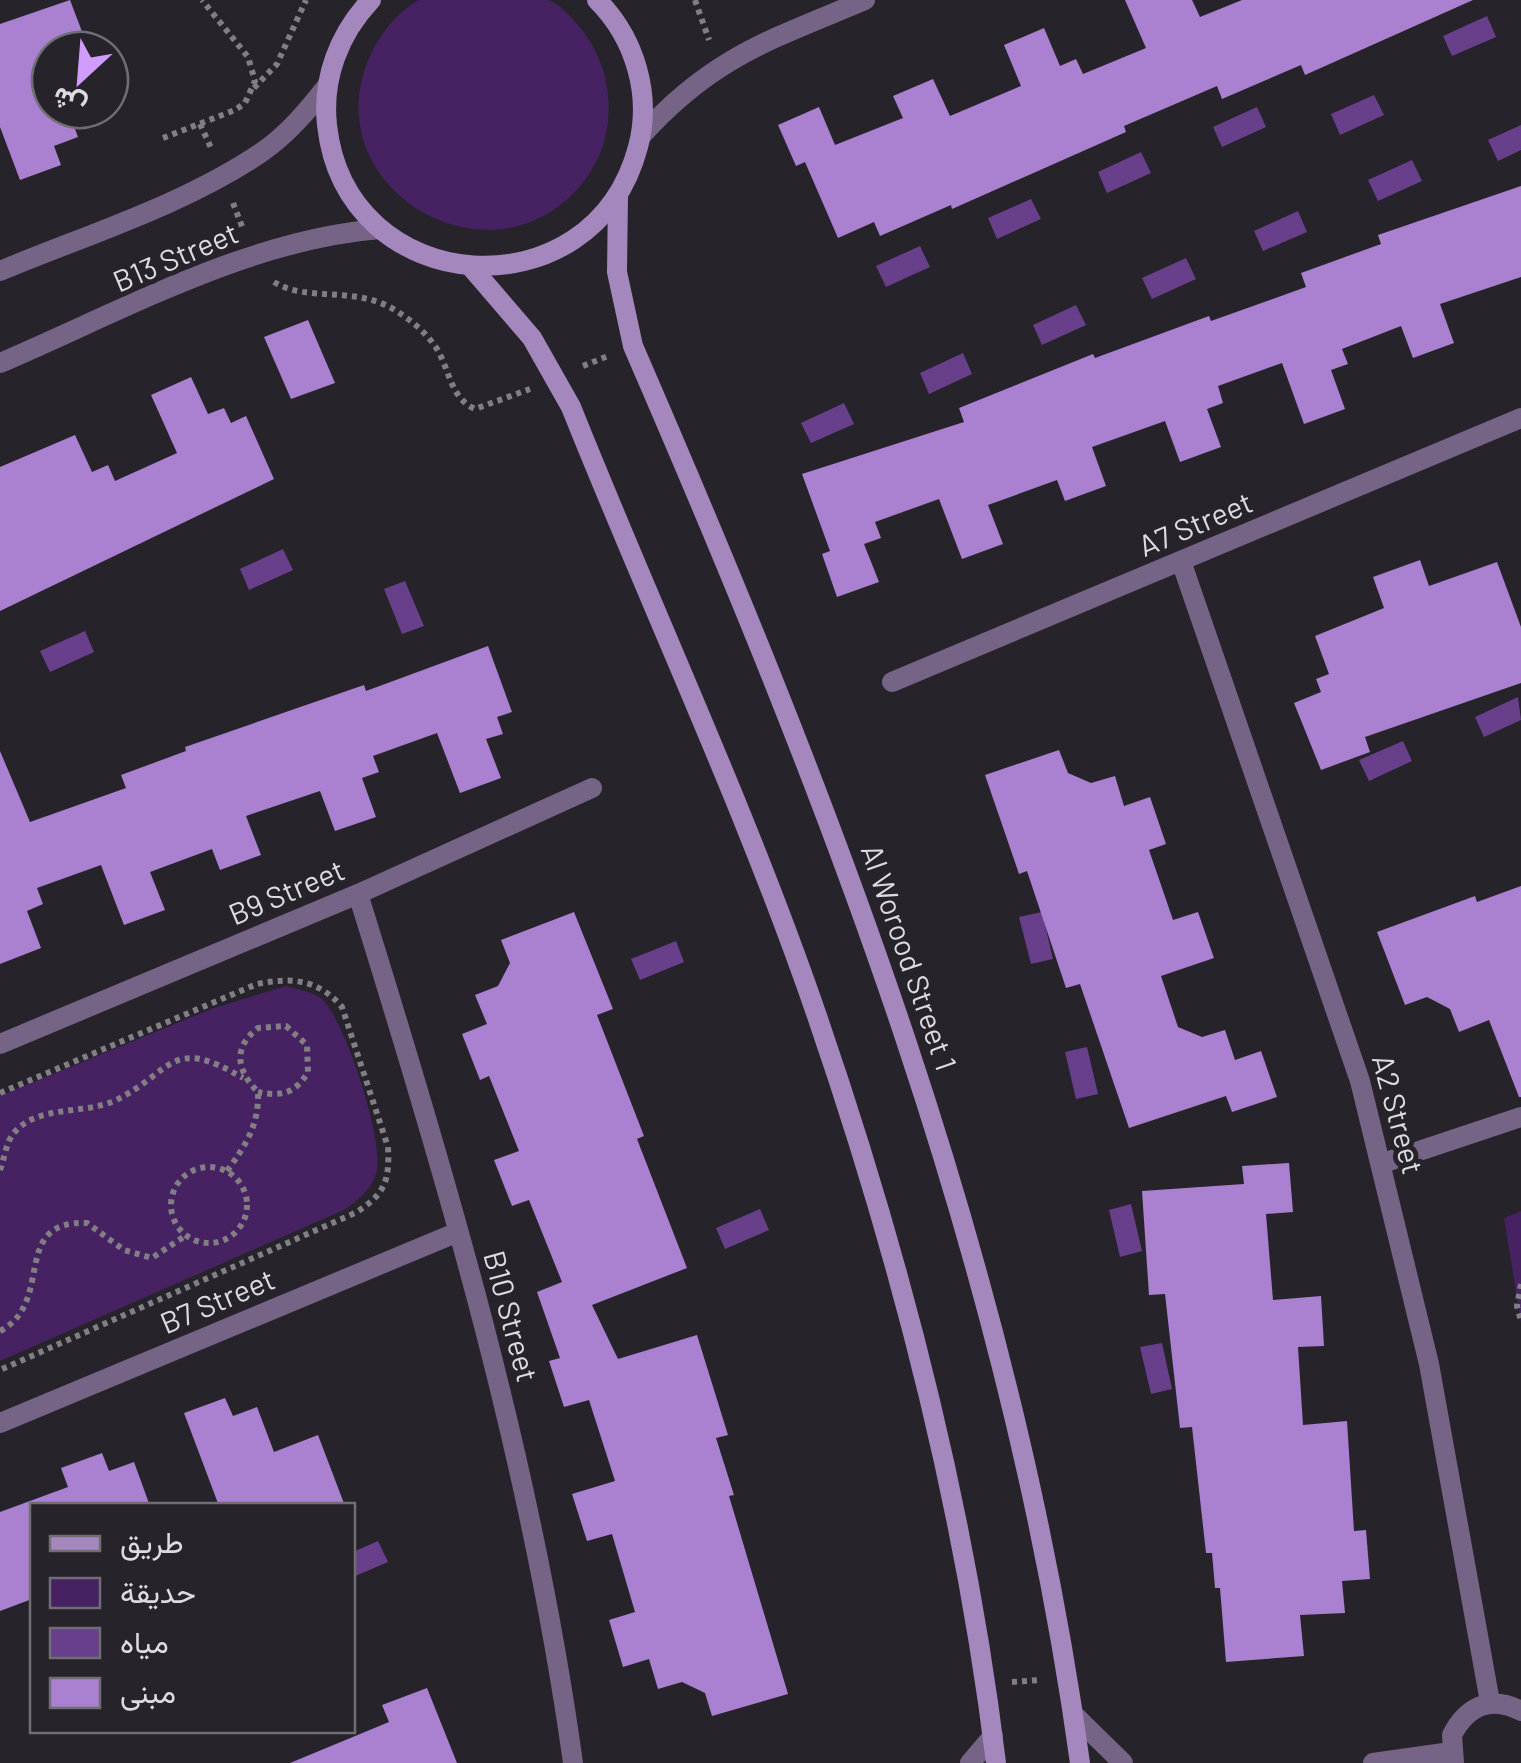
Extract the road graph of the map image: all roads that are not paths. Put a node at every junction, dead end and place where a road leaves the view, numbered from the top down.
1 (597, 0) edge
2 (865, 0) edge
3 (363, 4) edge
4 (327, 86) junction
5 (641, 136) junction
6 (618, 196) junction
7 (380, 229) junction
8 (472, 267) junction
9 (0, 271) edge
10 (0, 363) edge
11 (1521, 418) edge
12 (1181, 561) junction
13 (892, 682) dead end
14 (592, 788) dead end
15 (358, 894) junction
16 (0, 1044) edge
17 (1521, 1116) edge
18 (1382, 1164) junction
19 (458, 1232) junction
20 (0, 1423) edge
21 (1490, 1702) junction
22 (1521, 1710) edge
23 (1074, 1714) junction
24 (993, 1736) junction
25 (1453, 1758) edge
26 (574, 1763) edge
27 (970, 1763) edge
28 (996, 1763) edge
29 (1080, 1763) edge
30 (1123, 1763) edge
31 (1373, 1763) edge

1 - 5 street, Al Worood Street 1
2 - 5 street
3 - 4 street, Al Worood Street 1
4 - 7 street, Al Worood Street 1
4 - 9 street, B13 Street
5 - 6 street, Al Worood Street 1
6 - 8 street, Al Worood Street 1
6 - 23 street, Al Worood Street 1
7 - 8 street, Al Worood Street 1
7 - 10 street, B13 Street
8 - 24 street
11 - 12 street, A7 Street
12 - 13 street, A7 Street
12 - 18 street, A2 Street
14 - 15 street, B9 Street
15 - 16 street, B9 Street
15 - 19 street, B10 Street
17 - 18 street
18 - 21 street, A2 Street
19 - 20 street, B7 Street
19 - 26 street, B10 Street
21 - 22 street
21 - 25 street
23 - 29 street, Al Worood Street 1
23 - 30 street
24 - 27 street
24 - 28 street
25 - 31 street

